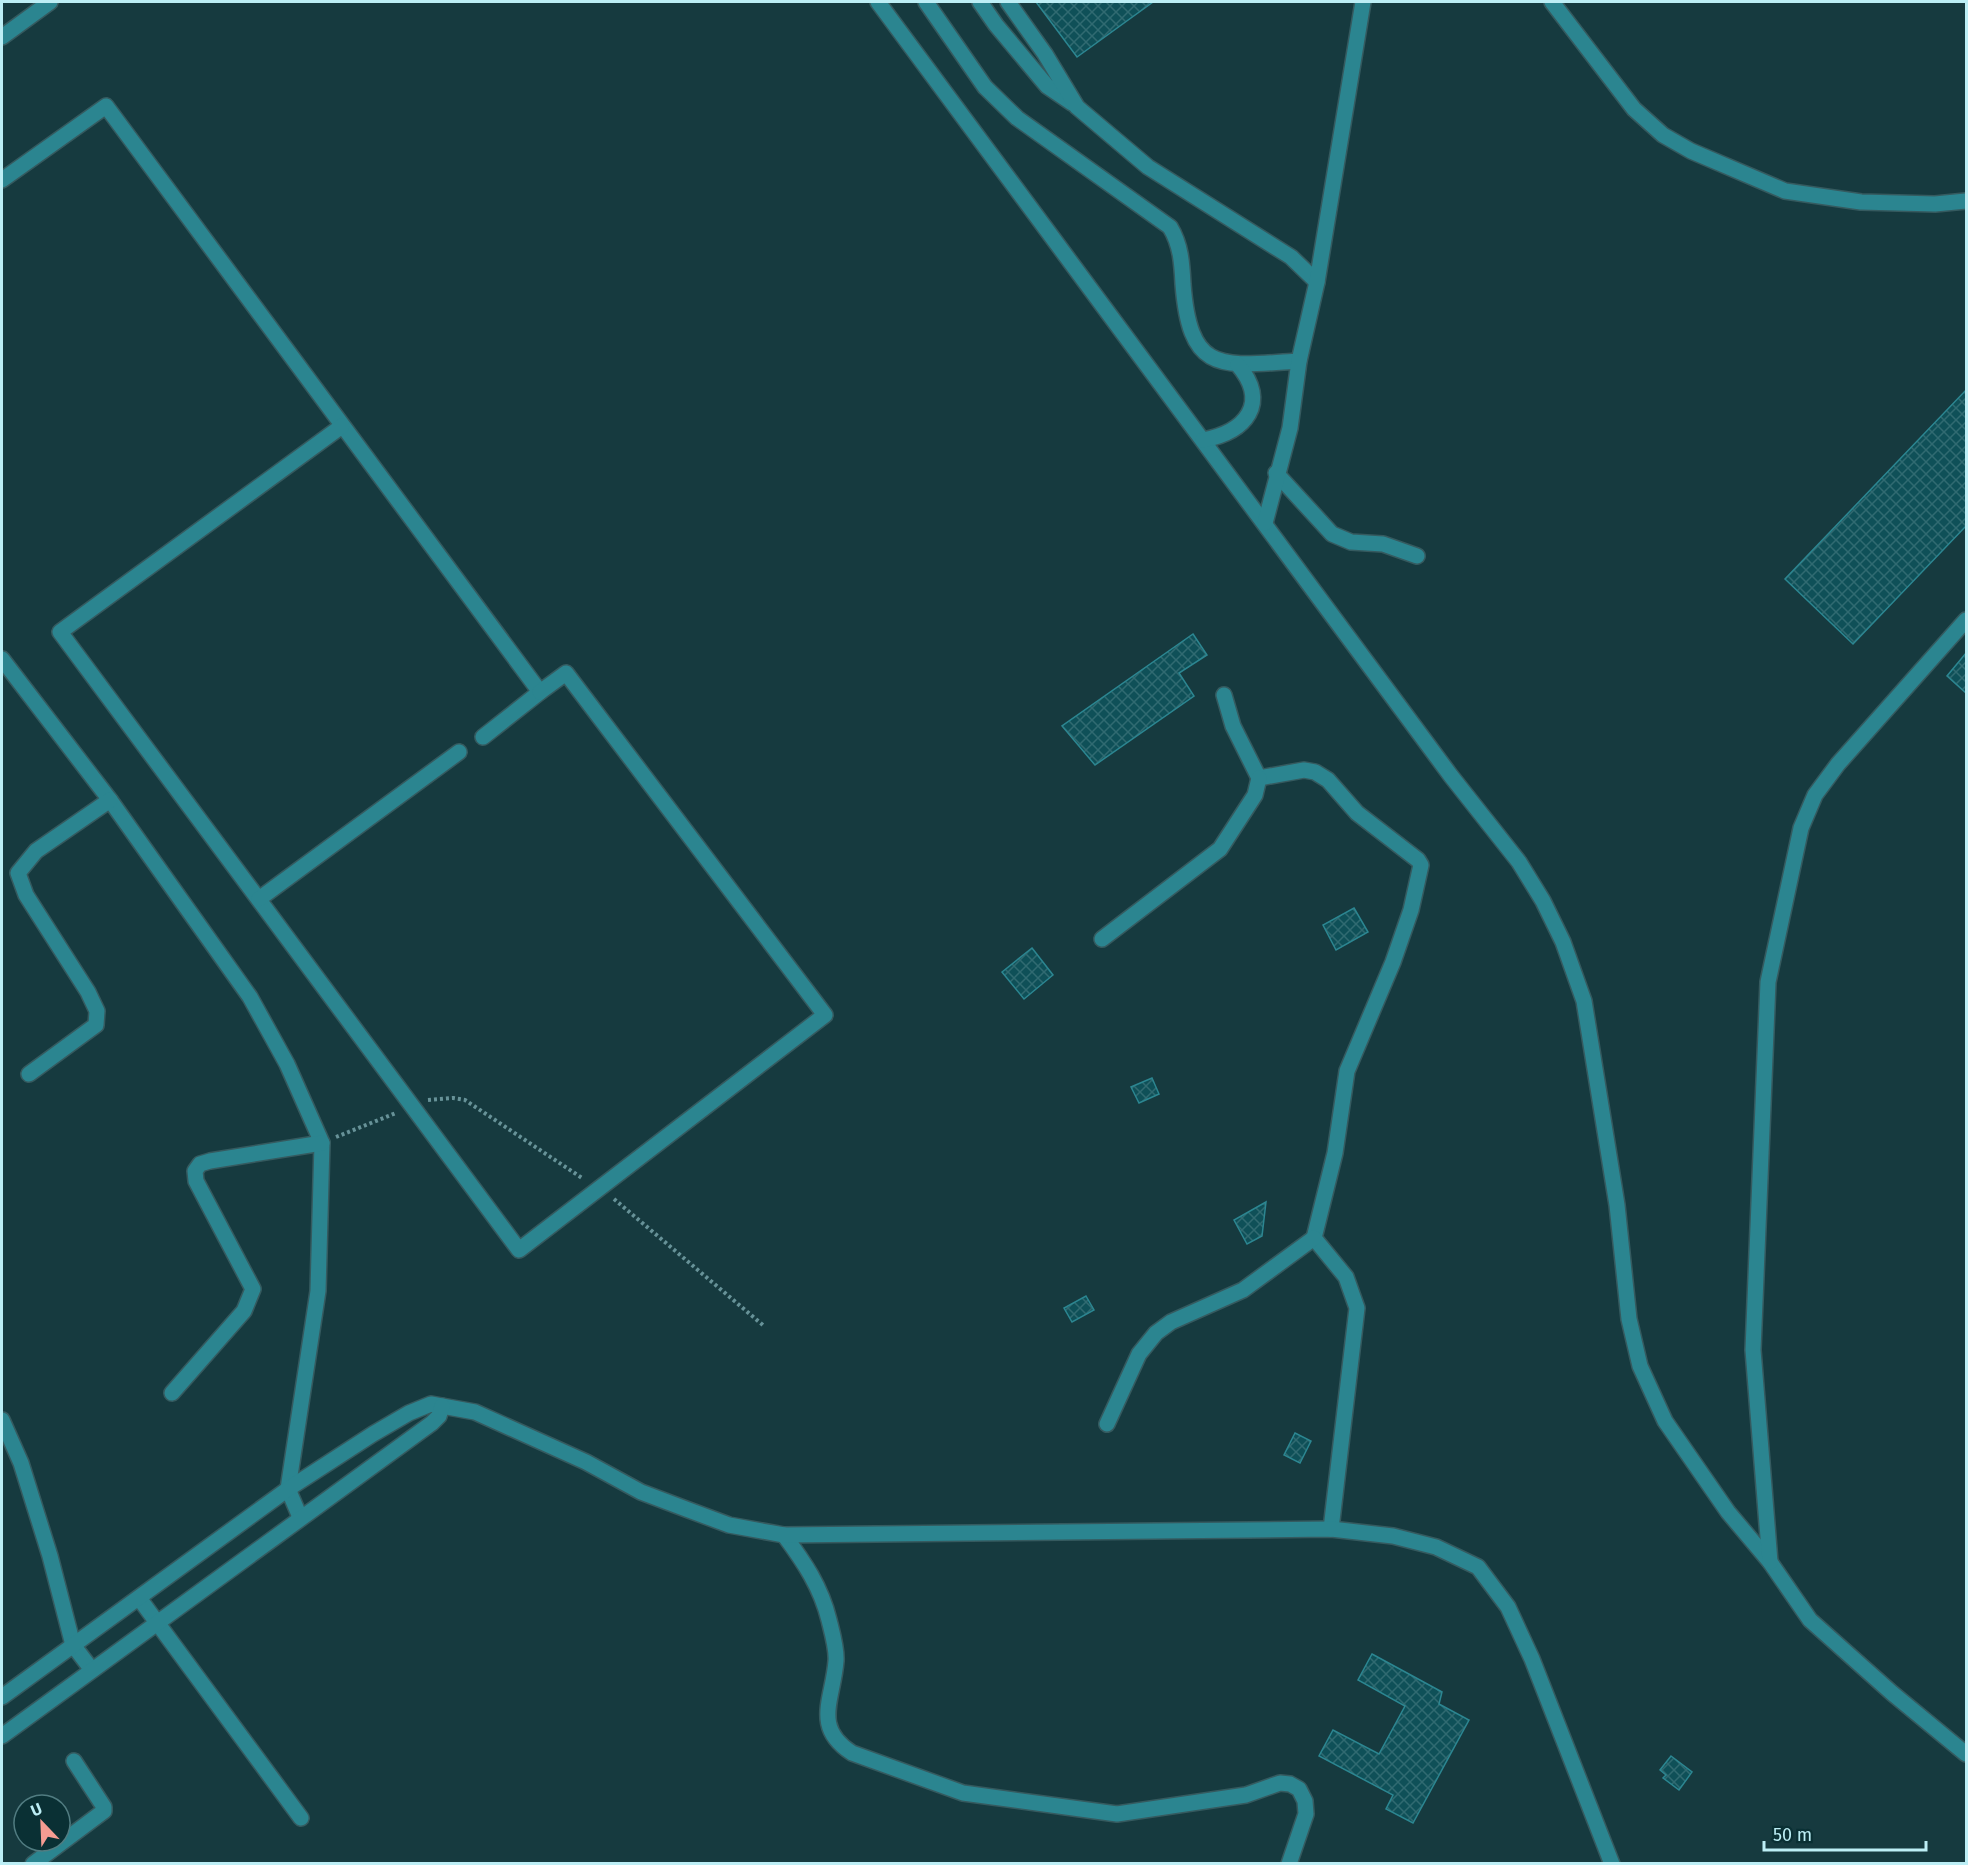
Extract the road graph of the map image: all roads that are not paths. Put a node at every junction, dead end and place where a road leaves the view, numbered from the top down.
1 (50, 2) edge
2 (878, 2) edge
3 (926, 2) edge
4 (980, 2) edge
5 (1008, 2) edge
6 (1363, 2) edge
7 (1552, 2) edge
8 (2, 38) edge
9 (1077, 107) junction
10 (2, 180) edge
11 (1966, 201) edge
12 (1317, 282) junction
13 (1299, 361) junction
14 (1238, 364) junction
15 (342, 426) junction
16 (1203, 440) junction
17 (1276, 473) junction
18 (1265, 523) junction
19 (1417, 556) dead end
20 (1966, 620) edge
21 (2, 658) edge
22 (540, 692) junction
23 (1224, 695) dead end
24 (483, 737) dead end
25 (459, 752) dead end
26 (1258, 778) junction
27 (110, 800) junction
28 (259, 899) junction
29 (1102, 939) dead end
30 (28, 1074) dead end
31 (322, 1143) junction
32 (1314, 1238) junction
33 (172, 1393) dead end
34 (442, 1407) junction
35 (2, 1420) edge
36 (1107, 1424) dead end
37 (288, 1489) junction
38 (300, 1517) junction
39 (1331, 1529) junction
40 (784, 1534) junction
41 (1770, 1562) junction
42 (139, 1598) junction
43 (158, 1623) junction
44 (73, 1645) junction
45 (92, 1670) junction
46 (2, 1697) edge
47 (2, 1736) edge
48 (1966, 1754) edge
49 (74, 1761) dead end
50 (301, 1818) dead end
51 (33, 1863) edge
52 (1288, 1863) edge
53 (1612, 1863) edge

1 - 8 street
2 - 16 street
3 - 14 street
4 - 9 street
5 - 9 street
6 - 12 street
7 - 11 street
9 - 12 street
10 - 15 street
12 - 13 street
13 - 14 street
13 - 17 street
14 - 16 street
15 - 22 street
15 - 28 street
16 - 18 street
17 - 18 street
17 - 19 street
18 - 41 street
20 - 41 street
21 - 27 street
22 - 24 street
22 - 28 street
23 - 26 street
25 - 28 street
26 - 29 street
26 - 32 street
27 - 30 street
27 - 31 street
31 - 33 street
31 - 37 street
32 - 36 street
32 - 39 street
34 - 37 street
34 - 38 street
34 - 40 street
35 - 44 street
37 - 38 street
37 - 42 street
38 - 43 street
39 - 40 street
39 - 53 street
40 - 52 street
41 - 48 street
42 - 43 street
42 - 44 street
43 - 45 street
43 - 50 street
44 - 45 street
44 - 46 street
45 - 47 street
49 - 51 street

